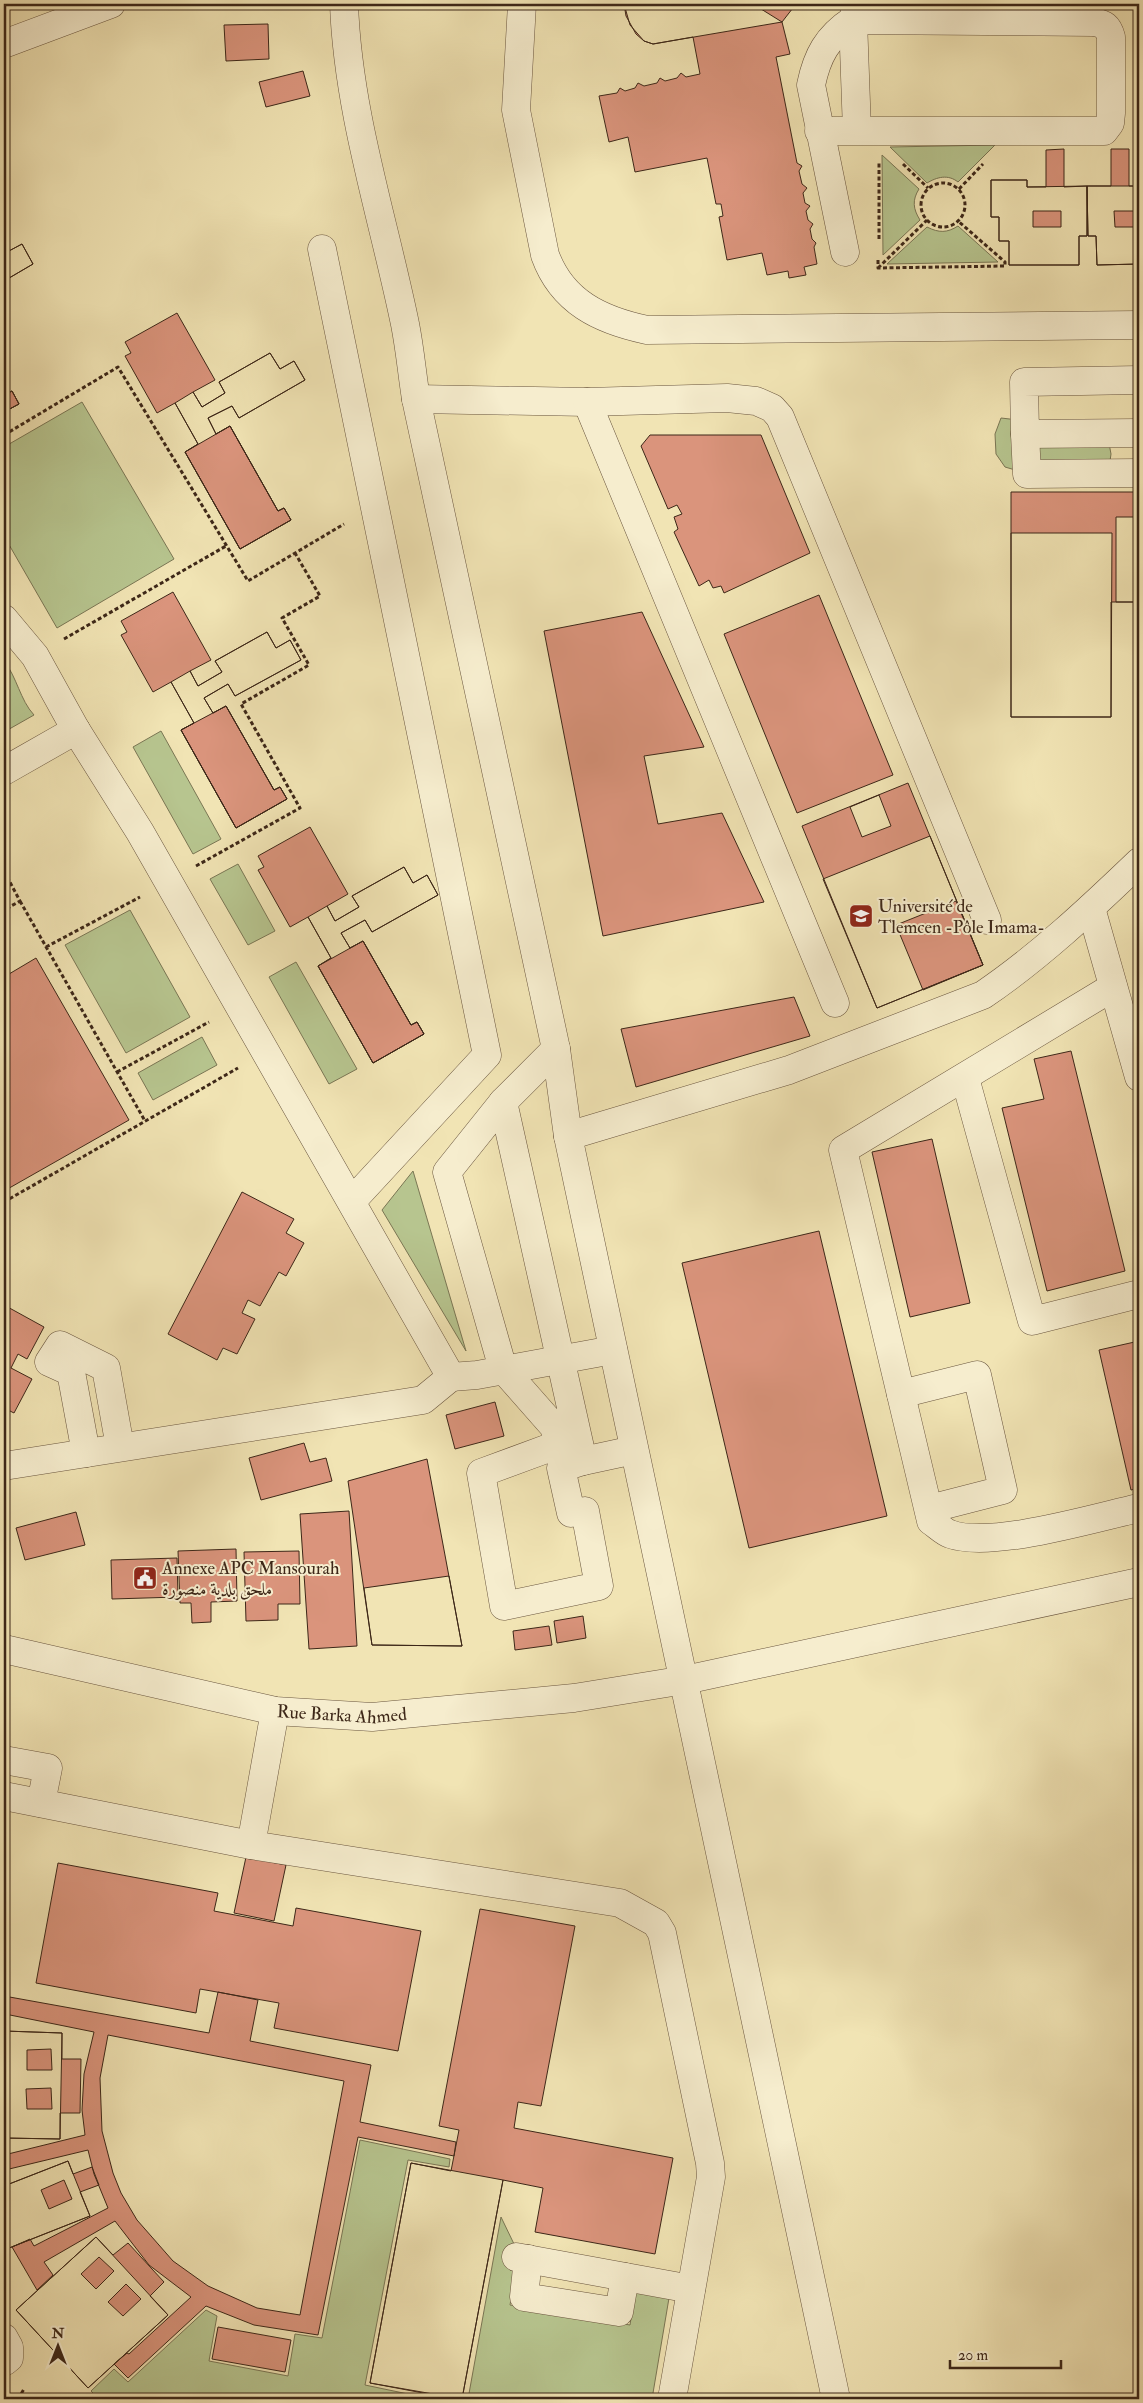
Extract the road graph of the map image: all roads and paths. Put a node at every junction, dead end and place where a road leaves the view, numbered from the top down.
1 (111, 4) edge
2 (522, 4) edge
3 (340, 7) edge
4 (855, 12) edge
5 (4, 44) edge
6 (819, 131) junction
7 (857, 131) junction
8 (880, 161) dead end
9 (927, 220) junction
10 (958, 221) junction
11 (322, 249) dead end
12 (878, 249) dead end
13 (845, 252) joint
14 (878, 259) dead end
15 (878, 268) junction
16 (1139, 325) edge
17 (1139, 380) edge
18 (416, 399) junction
19 (587, 402) junction
20 (1139, 433) edge
21 (1025, 434) junction
22 (4, 435) edge
23 (1139, 473) edge
24 (374, 506) junction
25 (226, 546) junction
26 (295, 553) junction
27 (4, 620) edge
28 (35, 656) junction
29 (76, 730) junction
30 (4, 771) edge
31 (1139, 862) edge
32 (4, 871) edge
33 (169, 882) junction
34 (20, 901) junction
35 (1090, 908) junction
36 (4, 910) edge
37 (987, 920) dead end
38 (46, 947) junction
39 (1113, 987) junction
40 (835, 1003) dead end
41 (240, 1006) junction
42 (556, 1049) junction
43 (266, 1052) junction
44 (118, 1072) junction
45 (1139, 1077) edge
46 (965, 1078) junction
47 (503, 1102) junction
48 (145, 1121) junction
49 (568, 1136) junction
50 (352, 1201) junction
51 (4, 1202) edge
52 (1139, 1294) edge
53 (613, 1350) junction
54 (559, 1359) junction
55 (503, 1369) junction
56 (451, 1377) junction
57 (901, 1394) junction
58 (555, 1428) junction
59 (120, 1447) junction
60 (634, 1450) junction
61 (86, 1453) junction
62 (583, 1461) junction
63 (4, 1466) edge
64 (1139, 1508) edge
65 (929, 1509) junction
66 (1139, 1582) edge
67 (4, 1649) edge
68 (684, 1680) junction
69 (274, 1711) junction
70 (4, 1760) edge
71 (4, 1796) edge
72 (41, 1803) junction
73 (251, 1845) junction
74 (625, 2277) junction
75 (691, 2289) junction
76 (4, 2338) edge
77 (4, 2362) edge
78 (672, 2399) edge
79 (836, 2399) edge

1 - 5 street
2 - 16 street
3 - 18 street
4 - 6 street
4 - 7 street
4 - 7 street
6 - 7 street
6 - 13 street
8 - 12 path
9 - 10 path
9 - 10 path
9 - 15 path
10 - 15 path
11 - 24 street
13 - 15 path
14 - 15 path
17 - 21 street
18 - 19 street
18 - 42 street
19 - 37 street
19 - 40 street
20 - 21 street
21 - 23 street
22 - 25 path
24 - 26 path
24 - 50 street
25 - 26 path
25 - 28 path
26 - 33 path
27 - 28 street
28 - 29 street
29 - 30 street
29 - 33 street
31 - 35 street
32 - 34 path
33 - 38 path
33 - 41 street
34 - 36 path
34 - 38 path
35 - 39 street
35 - 49 street
38 - 44 path
39 - 45 street
39 - 46 street
41 - 43 street
41 - 44 path
42 - 47 street
42 - 49 street
43 - 48 path
43 - 50 street
44 - 48 path
46 - 52 street
46 - 57 street
47 - 54 street
47 - 55 street
48 - 51 path
49 - 53 street
50 - 56 street
53 - 54 street
53 - 60 street
54 - 55 street
54 - 62 street
55 - 56 street
55 - 58 street
56 - 59 street
57 - 65 street
57 - 65 street
58 - 62 street
58 - 62 street
59 - 61 street
59 - 61 street
60 - 62 street
60 - 68 street
61 - 63 street
64 - 65 street
66 - 68 street, Rue Barka Ahmed
67 - 69 street, Rue Barka Ahmed
68 - 69 street, Rue Barka Ahmed
68 - 79 street
69 - 73 street
70 - 72 street
71 - 72 street
72 - 73 street
73 - 75 street
74 - 74 street
74 - 75 street
75 - 78 street
76 - 77 street

